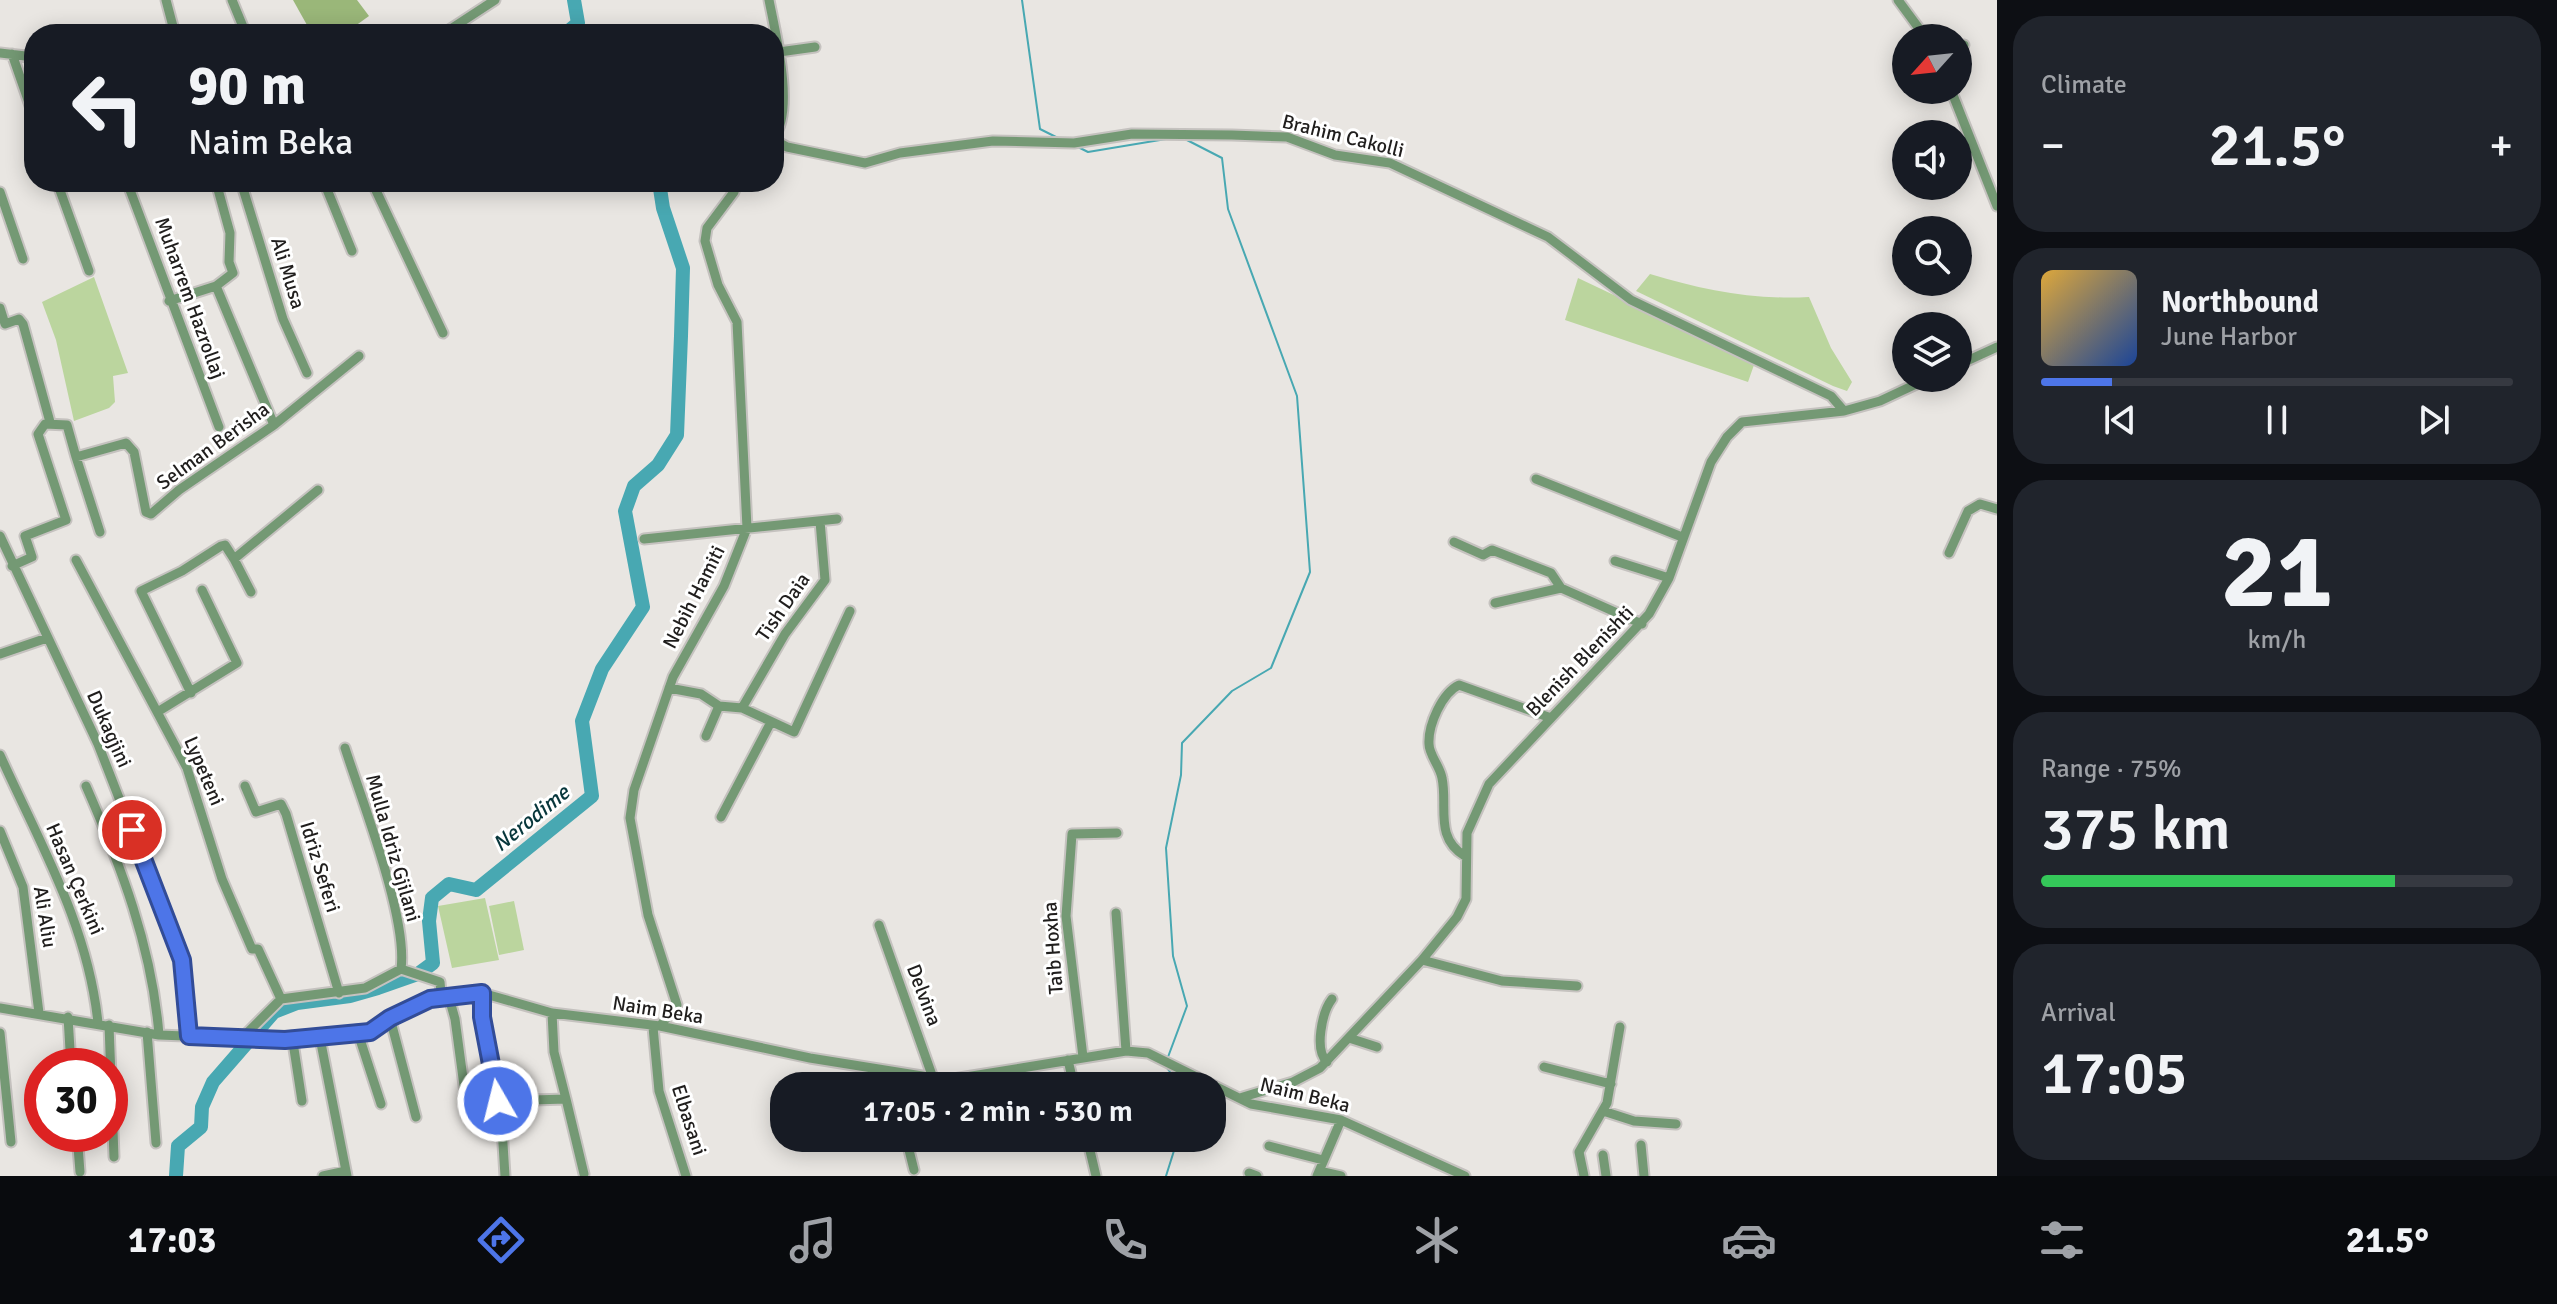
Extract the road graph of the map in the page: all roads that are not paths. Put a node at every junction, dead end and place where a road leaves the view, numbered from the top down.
1 (166, 0) edge
2 (232, 0) edge
3 (495, 0) edge
4 (769, 0) edge
5 (1898, 0) edge
6 (172, 24) edge
7 (242, 24) edge
8 (458, 24) edge
9 (774, 24) edge
10 (1916, 24) edge
11 (815, 47) dead end
12 (784, 51) edge
13 (0, 53) edge
14 (12, 54) junction
15 (24, 56) edge
16 (24, 88) edge
17 (1957, 104) edge
18 (784, 145) edge
19 (0, 192) edge
20 (61, 192) edge
21 (131, 192) edge
22 (219, 192) edge
23 (244, 192) edge
24 (328, 192) edge
25 (377, 192) edge
26 (734, 192) edge
27 (1997, 206) edge
28 (352, 251) dead end
29 (23, 259) dead end
30 (89, 271) dead end
31 (216, 286) junction
32 (169, 301) junction
33 (0, 308) edge
34 (3, 325) edge
35 (443, 333) dead end
36 (1997, 347) edge
37 (359, 356) dead end
38 (1972, 359) edge
39 (307, 373) dead end
40 (1899, 392) edge
41 (1844, 411) junction
42 (50, 422) junction
43 (274, 425) junction
44 (219, 427) dead end
45 (76, 457) junction
46 (1536, 479) dead end
47 (318, 490) dead end
48 (1997, 509) edge
49 (837, 519) dead end
50 (820, 521) junction
51 (747, 528) junction
52 (100, 532) dead end
53 (0, 536) edge
54 (1682, 537) junction
55 (644, 539) dead end
56 (1454, 542) dead end
57 (1949, 553) dead end
58 (234, 559) junction
59 (76, 560) dead end
60 (1615, 561) dead end
61 (12, 566) junction
62 (1669, 578) junction
63 (1561, 588) junction
64 (202, 590) dead end
65 (251, 592) dead end
66 (1495, 603) dead end
67 (850, 611) dead end
68 (1642, 624) junction
69 (47, 638) junction
70 (0, 654) edge
71 (669, 688) junction
72 (191, 693) junction
73 (719, 706) junction
74 (742, 708) junction
75 (159, 711) junction
76 (1551, 718) junction
77 (771, 722) junction
78 (706, 736) dead end
79 (345, 748) dead end
80 (0, 755) edge
81 (86, 786) dead end
82 (245, 786) dead end
83 (721, 817) dead end
84 (0, 831) edge
85 (1117, 833) dead end
86 (1465, 856) junction
87 (1116, 913) dead end
88 (879, 925) dead end
89 (1422, 960) junction
90 (401, 969) junction
91 (1577, 986) dead end
92 (339, 993) junction
93 (482, 993) junction
94 (448, 994) junction
95 (281, 999) junction
96 (1332, 999) dead end
97 (0, 1008) edge
98 (39, 1013) junction
99 (552, 1013) junction
100 (68, 1017) junction
101 (390, 1018) junction
102 (104, 1024) junction
103 (656, 1026) junction
104 (1620, 1027) dead end
105 (357, 1030) junction
106 (147, 1032) junction
107 (0, 1033) edge
108 (159, 1035) junction
109 (189, 1036) junction
110 (292, 1036) junction
111 (242, 1038) junction
112 (320, 1038) junction
113 (1349, 1038) junction
114 (1377, 1047) dead end
115 (70, 1048) edge
116 (1126, 1051) junction
117 (1083, 1057) junction
118 (1068, 1060) junction
119 (1327, 1062) junction
120 (1544, 1067) dead end
121 (896, 1072) edge
122 (931, 1072) edge
123 (1005, 1072) edge
124 (1071, 1072) edge
125 (1611, 1084) junction
126 (465, 1093) dead end
127 (1243, 1097) junction
128 (566, 1099) junction
129 (302, 1101) dead end
130 (498, 1101) junction
131 (381, 1104) dead end
132 (1603, 1111) junction
133 (416, 1117) dead end
134 (1341, 1120) junction
135 (1676, 1124) dead end
136 (11, 1142) dead end
137 (156, 1143) dead end
138 (1641, 1145) dead end
139 (1269, 1146) dead end
140 (78, 1152) edge
141 (910, 1152) edge
142 (1090, 1152) edge
143 (1603, 1155) dead end
144 (114, 1157) dead end
145 (1323, 1160) junction
146 (914, 1170) dead end
147 (80, 1172) dead end
148 (1318, 1173) edge
149 (346, 1174) edge
150 (584, 1174) dead end
151 (323, 1176) edge
152 (505, 1176) edge
153 (686, 1176) edge
154 (1096, 1176) edge
155 (1341, 1176) edge
156 (1465, 1176) edge
157 (1584, 1176) edge
158 (1606, 1176) edge
159 (1644, 1176) edge

1 - 6 street
2 - 7 street
3 - 8 street
4 - 9 street
5 - 10 street
11 - 12 street
13 - 14 street
14 - 15 street
14 - 16 street
17 - 27 street
18 - 41 street, Brahim Cakolli
19 - 29 street
20 - 30 street
21 - 32 street, Muharrem Hazrollaj
22 - 31 street
23 - 39 street, Ali Musa
24 - 28 street
25 - 35 street
26 - 51 street, Nebih Hamiti
31 - 32 street
31 - 43 street
32 - 44 street, Muharrem Hazrollaj
33 - 34 street
34 - 42 street
36 - 38 street
37 - 43 street, Selman Berisha
40 - 41 street, Blenish Blenishti
41 - 54 street, Blenish Blenishti
42 - 45 street
42 - 61 street
43 - 45 street, Selman Berisha
45 - 52 street
46 - 54 street
47 - 58 street
48 - 57 street
49 - 50 street
50 - 51 street
50 - 74 street, Tish Daia
51 - 55 street
51 - 71 street, Nebih Hamiti
53 - 61 street, Dukagjini
54 - 62 street, Blenish Blenishti
56 - 63 street
58 - 65 street
58 - 72 street
59 - 75 street, Lypeteni
60 - 62 street
61 - 69 street, Dukagjini
62 - 68 street, Blenish Blenishti
63 - 66 street
63 - 68 street
64 - 72 street
67 - 77 street
68 - 76 street, Blenish Blenishti
69 - 70 street
69 - 109 street, Dukagjini
71 - 73 street
71 - 103 street, Nebih Hamiti
72 - 75 street
73 - 74 street
73 - 78 street
74 - 77 street
75 - 95 street, Lypeteni
76 - 86 street, Blenish Blenishti
76 - 86 street
77 - 83 street
79 - 90 street, Mulla Idriz Gjilani
80 - 102 street, Hasan Çerkini
81 - 108 street
82 - 92 street, Idriz Seferi
84 - 98 street, Ali Aliu
85 - 117 street, Taib Hoxha
86 - 89 street, Blenish Blenishti
87 - 116 street
88 - 122 street, Delvina
89 - 91 street
89 - 113 street, Blenish Blenishti
90 - 92 street
90 - 94 street
92 - 95 street
93 - 94 street, Naim Beka
93 - 99 street, Naim Beka
93 - 130 street
94 - 101 street, Naim Beka
94 - 126 street
95 - 111 street
96 - 119 street
97 - 98 street, Naim Beka
98 - 100 street, Naim Beka
99 - 103 street, Naim Beka
99 - 128 street
100 - 102 street, Naim Beka
100 - 115 street
101 - 105 street, Naim Beka
101 - 133 street
102 - 106 street, Naim Beka
102 - 144 street, Hasan Çerkini
103 - 121 street, Naim Beka
103 - 153 street, Elbasani
104 - 125 street
105 - 112 street, Naim Beka
105 - 131 street
106 - 108 street, Naim Beka
106 - 137 street
107 - 136 street
108 - 109 street, Naim Beka
109 - 111 street, Naim Beka
110 - 111 street, Naim Beka
110 - 112 street, Naim Beka
110 - 129 street
112 - 149 street
113 - 114 street
113 - 119 street, Blenish Blenishti
116 - 117 street, Naim Beka
116 - 127 street, Naim Beka
117 - 118 street, Naim Beka
118 - 123 street, Naim Beka
118 - 124 street
119 - 127 street, Blenish Blenishti
120 - 125 street
125 - 132 street
127 - 134 street, Naim Beka
128 - 130 street
128 - 150 street
130 - 152 street
132 - 135 street
132 - 157 street
134 - 145 street
134 - 156 street, Naim Beka
138 - 159 street
139 - 145 street
140 - 147 street
141 - 146 street
142 - 154 street
143 - 158 street
145 - 148 street
148 - 155 street
149 - 151 street

